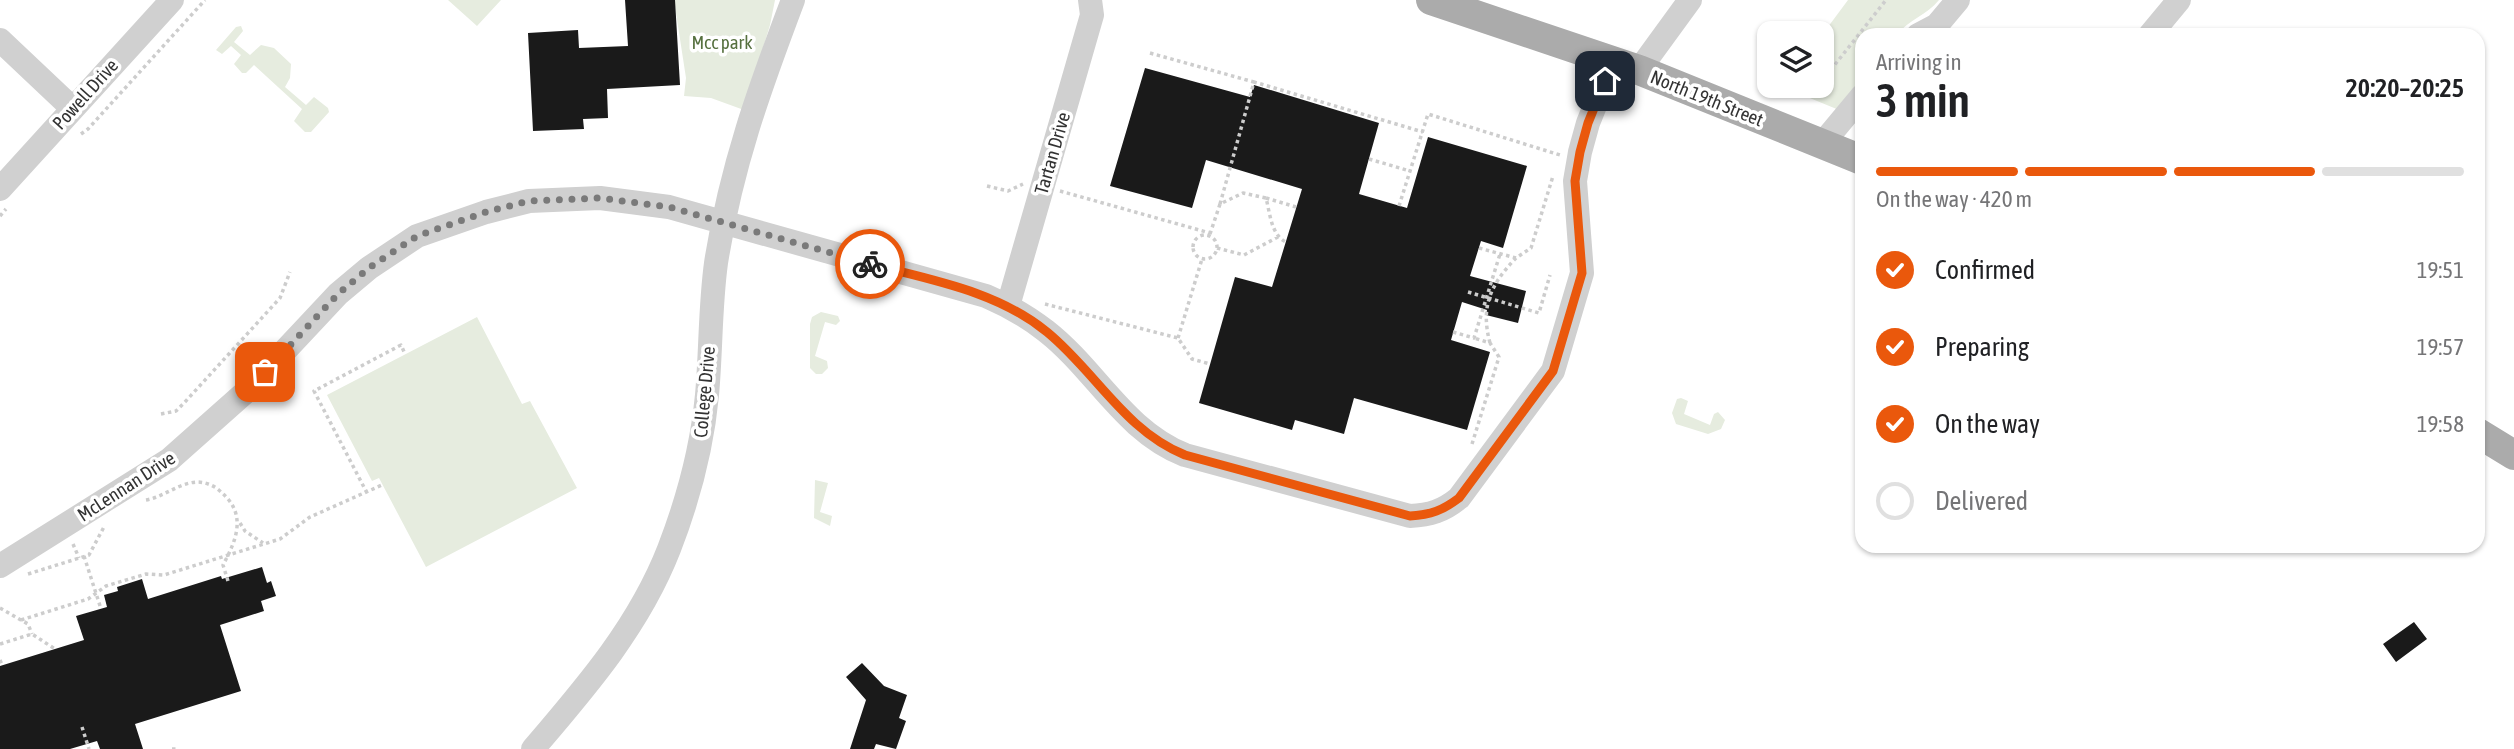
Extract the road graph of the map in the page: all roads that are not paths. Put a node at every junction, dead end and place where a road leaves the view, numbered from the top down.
1 (172, 0) edge
2 (793, 0) edge
3 (1090, 0) edge
4 (1431, 0) edge
5 (1690, 0) edge
6 (1958, 0) edge
7 (2179, 0) edge
8 (1938, 28) edge
9 (2156, 28) edge
10 (0, 40) edge
11 (1626, 65) junction
12 (1855, 104) edge
13 (72, 108) junction
14 (1822, 144) junction
15 (1855, 157) edge
16 (0, 189) edge
17 (723, 223) junction
18 (1008, 306) junction
19 (2485, 437) edge
20 (2514, 455) edge
21 (13, 572) edge
22 (533, 749) edge

1 - 13 street, Powell Drive
2 - 17 street, College Drive
3 - 18 street, Tartan Drive
4 - 11 main road, North 19th Street
5 - 11 street, McLennan Drive
6 - 8 street
7 - 9 street
10 - 13 street
11 - 14 main road, North 19th Street
11 - 18 street, McLennan Drive
12 - 14 street
13 - 16 street, Powell Drive
14 - 15 main road, North 19th Street
17 - 18 street, McLennan Drive
17 - 21 street, McLennan Drive
17 - 22 street, College Drive
19 - 20 main road

